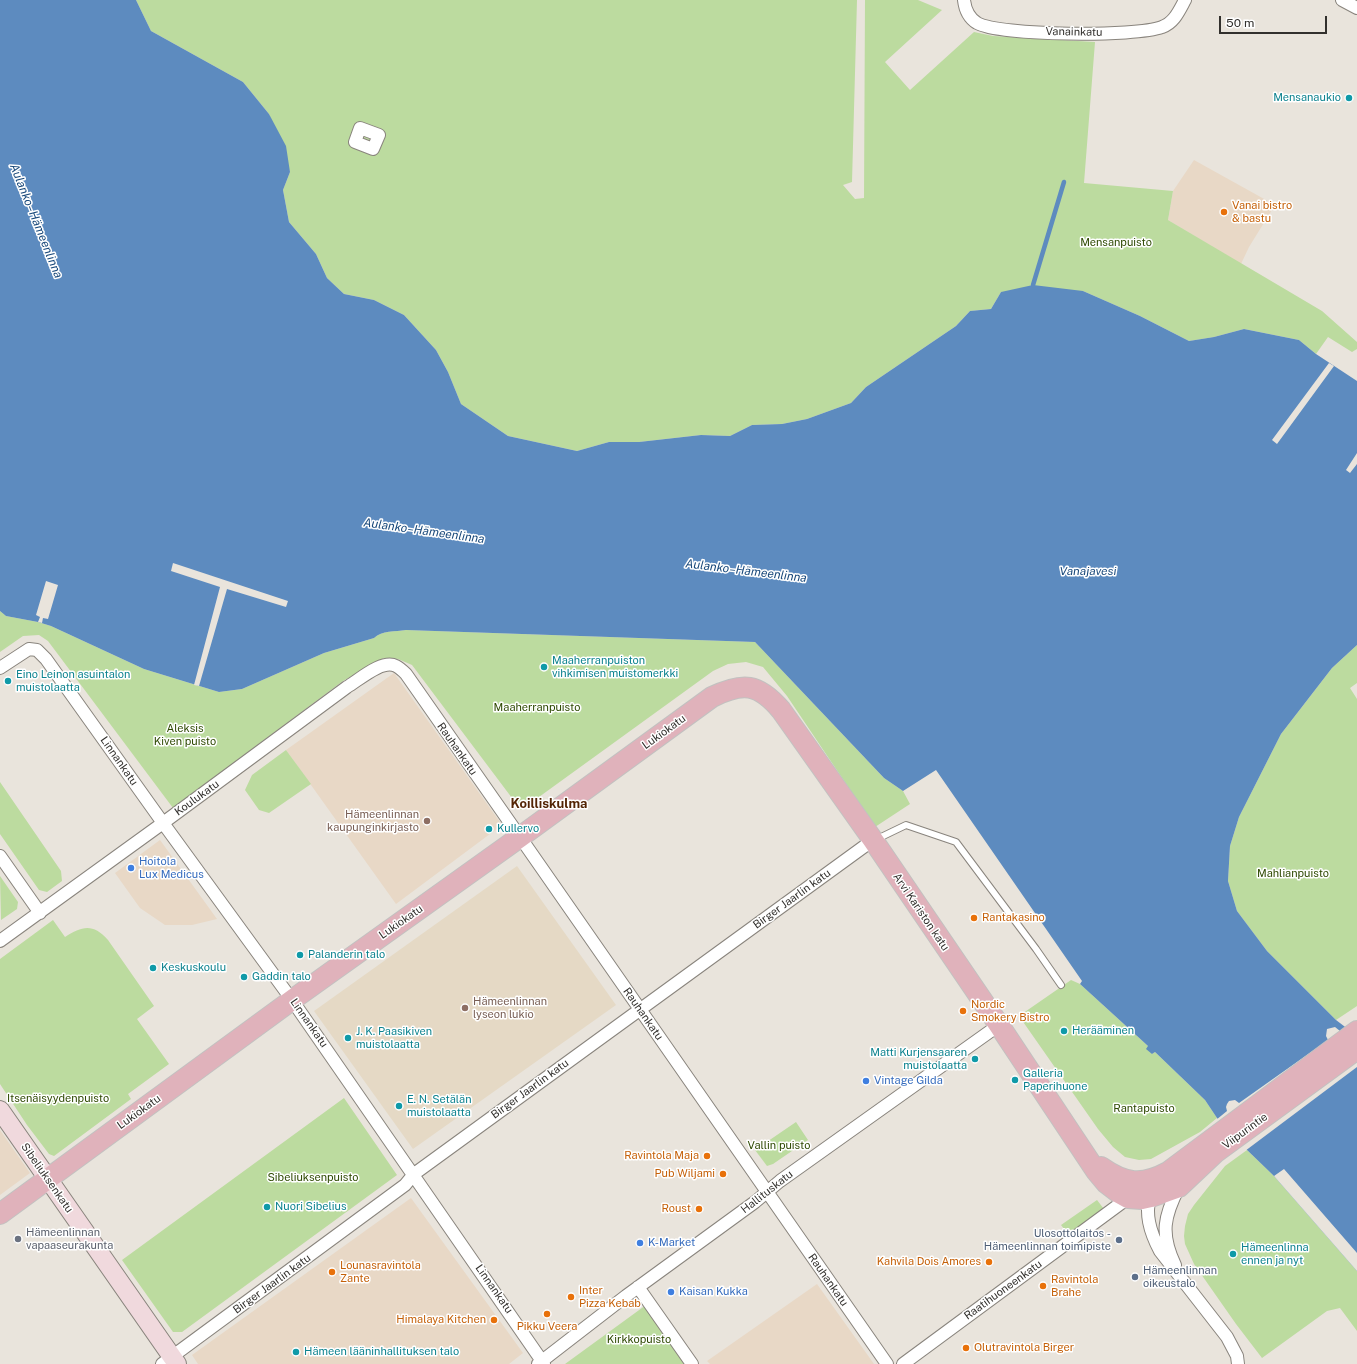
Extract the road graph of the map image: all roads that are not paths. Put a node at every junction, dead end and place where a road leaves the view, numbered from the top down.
1 (964, 0) edge
2 (1185, 0) edge
3 (1342, 0) edge
4 (1357, 8) edge
5 (397, 666) joint
6 (0, 668) edge
7 (750, 688) joint
8 (163, 823) junction
9 (520, 837) junction
10 (873, 840) junction
11 (0, 856) edge
12 (40, 913) junction
13 (0, 941) edge
14 (1061, 985) dead end
15 (292, 1000) junction
16 (640, 1009) junction
17 (999, 1025) junction
18 (1357, 1031) edge
19 (1357, 1049) edge
20 (0, 1110) edge
21 (1211, 1147) junction
22 (414, 1174) junction
23 (48, 1179) junction
24 (1179, 1186) junction
25 (1127, 1189) junction
26 (1152, 1189) junction
27 (767, 1192) junction
28 (0, 1214) edge
29 (1148, 1219) junction
30 (1166, 1222) junction
31 (1179, 1275) junction
32 (638, 1287) junction
33 (170, 1362) edge
34 (542, 1363) edge
35 (692, 1364) edge
36 (887, 1364) edge
37 (903, 1364) edge
38 (1238, 1364) edge

1 - 2 street, Vanainkatu
3 - 4 street
5 - 8 street, Koulukatu
5 - 9 street, Rauhankatu
6 - 8 street, Linnankatu
7 - 9 main road, Lukiokatu
7 - 10 main road, Arvi Kariston katu
8 - 12 street, Koulukatu
8 - 15 street, Linnankatu
9 - 15 main road, Lukiokatu
9 - 16 street, Rauhankatu
10 - 14 lane, Birger Jaarlin katu
10 - 16 street, Birger Jaarlin katu
10 - 17 main road, Arvi Kariston katu
11 - 12 street
12 - 13 street, Koulukatu
15 - 22 street, Linnankatu
15 - 23 main road, Lukiokatu
16 - 22 street, Birger Jaarlin katu
16 - 27 street, Rauhankatu
17 - 25 main road, Arvi Kariston katu
17 - 27 street, Hallituskatu
18 - 21 main road, Viipurintie
19 - 21 main road, Viipurintie
20 - 23 street, Sibeliuksenkatu
21 - 24 main road, Viipurintie
21 - 26 main road, Viipurintie
22 - 33 street, Birger Jaarlin katu
22 - 34 street, Linnankatu
23 - 28 main road, Lukiokatu
23 - 33 street, Sibeliuksenkatu
24 - 26 main road, Viipurintie
24 - 30 street, Arvi Kariston katu
25 - 26 main road, Arvi Kariston katu
25 - 29 street, Arvi Kariston katu
25 - 37 street, Raatihuoneenkatu
26 - 29 street, Arvi Kariston katu
26 - 30 street, Arvi Kariston katu
27 - 32 street, Hallituskatu
27 - 36 street, Rauhankatu
29 - 31 street, Arvi Kariston katu
30 - 31 street, Arvi Kariston katu
31 - 38 street, Arvi Kariston katu
32 - 34 street, Hallituskatu
32 - 35 street

